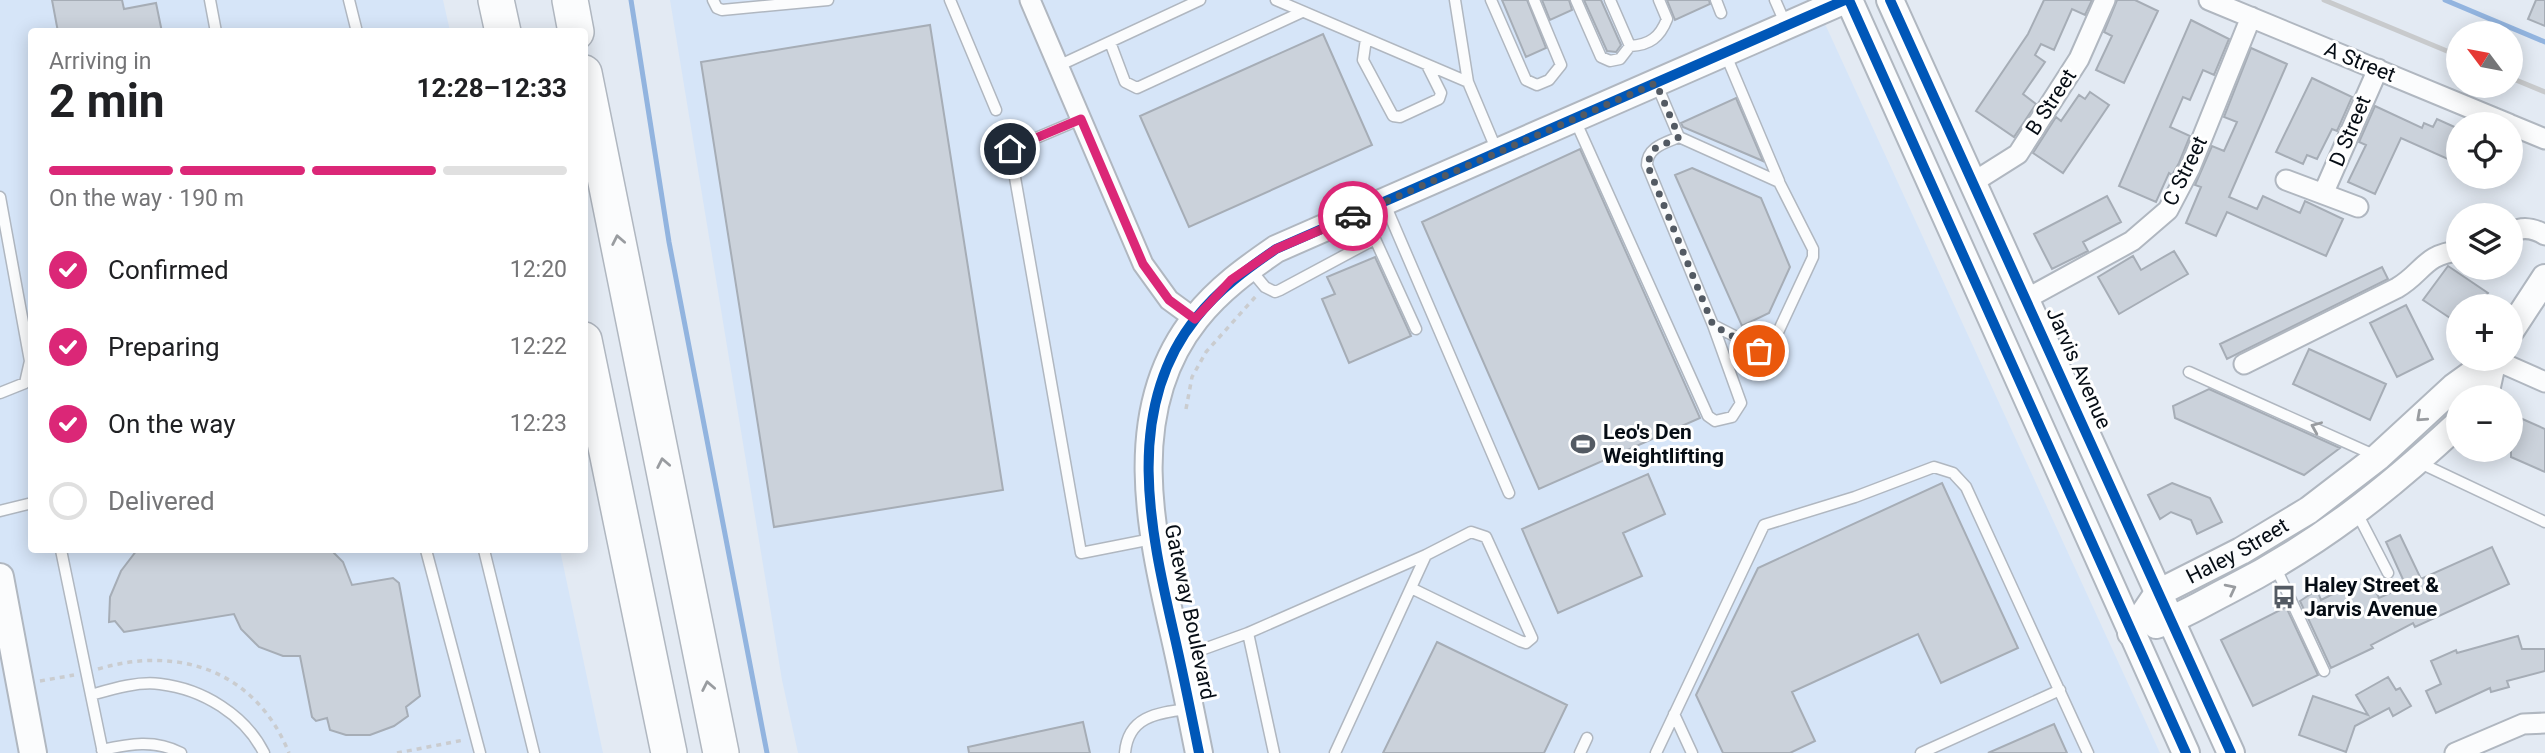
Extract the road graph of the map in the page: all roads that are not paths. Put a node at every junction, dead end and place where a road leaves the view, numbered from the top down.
1 (210, 0) edge
2 (349, 0) edge
3 (496, 0) edge
4 (514, 0) edge
5 (570, 0) edge
6 (713, 0) edge
7 (828, 0) edge
8 (950, 0) edge
9 (1030, 0) edge
10 (1200, 0) edge
11 (1276, 0) edge
12 (1455, 0) edge
13 (1491, 0) edge
14 (1534, 0) edge
15 (1576, 0) edge
16 (1611, 0) edge
17 (1659, 0) edge
18 (1716, 0) edge
19 (1775, 0) edge
20 (1847, 0) edge
21 (1890, 0) edge
22 (2105, 0) edge
23 (2209, 0) edge
24 (1302, 12) junction
25 (1721, 13) dead end
26 (2250, 17) junction
27 (1786, 26) junction
28 (215, 28) edge
29 (356, 28) edge
30 (502, 28) edge
31 (519, 28) edge
32 (575, 28) edge
33 (1366, 39) junction
34 (1110, 42) junction
35 (1630, 46) junction
36 (1725, 52) junction
37 (1427, 65) junction
38 (1058, 66) junction
39 (2378, 69) junction
40 (1468, 82) junction
41 (1656, 83) junction
42 (588, 93) edge
43 (996, 110) dead end
44 (2479, 112) edge
45 (1575, 118) junction
46 (1081, 119) junction
47 (2523, 130) edge
48 (1679, 137) junction
49 (2545, 139) edge
50 (1497, 152) junction
51 (2286, 180) dead end
52 (1779, 182) junction
53 (1972, 183) junction
54 (2323, 194) junction
55 (0, 197) edge
56 (1374, 206) junction
57 (2358, 207) dead end
58 (2523, 228) edge
59 (2545, 235) edge
60 (1376, 239) junction
61 (2446, 252) edge
62 (1256, 276) junction
63 (2545, 278) edge
64 (2026, 299) junction
65 (2523, 312) edge
66 (1195, 319) junction
67 (1713, 325) junction
68 (28, 327) edge
69 (1416, 328) dead end
70 (588, 359) edge
71 (2244, 364) dead end
72 (2476, 371) edge
73 (2520, 371) edge
74 (2189, 372) dead end
75 (2545, 382) edge
76 (28, 385) edge
77 (0, 393) edge
78 (2446, 435) edge
79 (588, 440) edge
80 (2378, 457) junction
81 (2417, 462) junction
82 (1510, 493) dead end
83 (28, 504) edge
84 (0, 511) edge
85 (2357, 512) junction
86 (2545, 522) edge
87 (1152, 539) junction
88 (62, 553) edge
89 (427, 553) edge
90 (485, 553) edge
91 (1426, 555) junction
92 (2274, 565) junction
93 (2388, 573) dead end
94 (0, 577) edge
95 (1411, 588) junction
96 (2158, 593) junction
97 (4, 614) edge
98 (2171, 620) junction
99 (1248, 633) junction
100 (2131, 633) junction
101 (1179, 657) junction
102 (2324, 671) dead end
103 (2060, 690) junction
104 (91, 695) junction
105 (1190, 709) junction
106 (1674, 714) junction
107 (2545, 723) edge
108 (1587, 738) dead end
109 (103, 751) edge
110 (33, 753) edge
111 (181, 753) edge
112 (264, 753) edge
113 (480, 753) edge
114 (534, 753) edge
115 (654, 753) edge
116 (669, 753) edge
117 (721, 753) edge
118 (1125, 753) edge
119 (1199, 753) edge
120 (1274, 753) edge
121 (1335, 753) edge
122 (1580, 753) edge
123 (1656, 753) edge
124 (1692, 753) edge
125 (1920, 753) edge
126 (2088, 753) edge
127 (2186, 753) edge
128 (2231, 753) edge
129 (2455, 753) edge

1 - 28 lane
2 - 29 lane
3 - 30 highway
4 - 31 highway
5 - 32 highway
6 - 7 lane
8 - 43 lane
9 - 38 street
10 - 34 lane
11 - 24 lane
12 - 40 lane
13 - 14 lane
15 - 35 lane
16 - 35 lane
17 - 35 lane
18 - 25 lane
19 - 27 lane
20 - 27 street, Gateway Boulevard
20 - 100 street
21 - 53 street, Jarvis Avenue
22 - 53 street, B Street
23 - 26 street, A Street
24 - 33 lane
24 - 34 lane
26 - 39 street, A Street
26 - 64 street, C Street
27 - 36 street, Gateway Boulevard
33 - 37 lane
33 - 37 lane
34 - 38 lane
36 - 41 street, Gateway Boulevard
36 - 52 lane
37 - 40 lane
38 - 46 street
39 - 44 street, A Street
39 - 54 street, D Street
40 - 50 lane
41 - 45 street, Gateway Boulevard
41 - 48 lane
117 -> 42 highway
45 - 50 street, Gateway Boulevard
45 - 67 lane
46 - 66 street
46 - 87 lane
47 - 49 street, A Street
48 - 52 lane
48 - 67 lane
50 - 56 street, Gateway Boulevard
51 - 54 street
52 - 67 lane
53 - 64 street, Jarvis Avenue
54 - 57 street
55 - 68 lane
56 - 60 lane
56 - 62 street, Gateway Boulevard
56 - 82 lane
58 - 59 street
60 - 62 lane
60 - 69 lane
61 - 71 street
62 - 66 street, Gateway Boulevard
63 - 65 street
64 - 96 street, Jarvis Avenue
66 - 87 street, Gateway Boulevard
70 - 116 highway
72 -> 80 street, Haley Street
73 - 75 street
80 -> 74 lane
76 - 77 lane
78 - 81 street, Haley Street
79 - 115 highway
80 - 96 street, Haley Street
81 - 85 street, Haley Street
81 - 86 lane
83 - 84 lane
85 - 92 street, Haley Street
85 - 93 lane
87 - 101 street, Gateway Boulevard
88 - 104 lane
89 - 113 lane
90 - 114 lane
91 - 95 lane
91 - 95 lane
91 - 99 lane
98 -> 92 street, Haley Street
92 - 102 lane
94 - 97 street
95 - 121 lane
96 - 98 street, Jarvis Avenue
96 - 100 street, Haley Street
97 - 110 street
98 - 100 street, Haley Street
98 - 128 street, Jarvis Avenue
99 - 101 lane
99 - 120 lane
100 - 127 street
101 - 105 street, Gateway Boulevard
103 - 106 lane
103 - 125 lane
103 - 126 lane
104 - 109 lane
104 - 112 lane
105 - 118 lane
105 - 119 street, Gateway Boulevard
106 - 123 lane
106 - 124 lane
107 - 129 street
108 - 122 lane
109 - 111 lane

